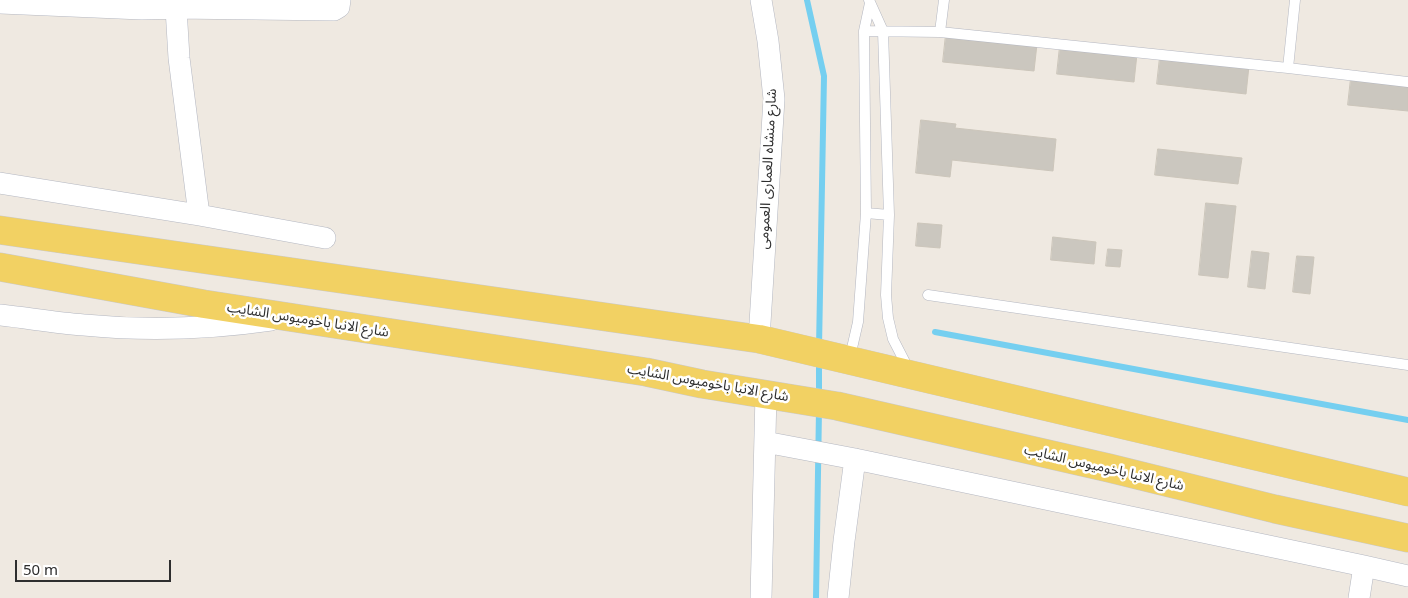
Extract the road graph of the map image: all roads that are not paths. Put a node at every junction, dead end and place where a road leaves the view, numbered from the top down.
1 (340, 0) edge
2 (761, 0) edge
3 (944, 0) edge
4 (1295, 0) edge
5 (869, 1) edge
6 (0, 3) edge
7 (176, 8) junction
8 (864, 31) junction
9 (883, 31) junction
10 (940, 32) junction
11 (1288, 68) junction
12 (1408, 82) edge
13 (0, 183) edge
14 (866, 213) junction
15 (199, 215) junction
16 (889, 216) junction
17 (0, 230) edge
18 (325, 238) dead end
19 (0, 267) edge
20 (928, 295) dead end
21 (0, 314) edge
22 (293, 318) junction
23 (759, 339) junction
24 (841, 358) junction
25 (1408, 365) edge
26 (913, 375) junction
27 (778, 396) junction
28 (765, 442) junction
29 (848, 457) junction
30 (1408, 492) edge
31 (1408, 538) edge
32 (1364, 566) junction
33 (1408, 576) edge
34 (761, 598) edge
35 (838, 598) edge
36 (1359, 598) edge

1 - 7 street
2 - 23 street, شارع منشاه العمارى العمومى
3 - 10 lane
4 - 11 lane
5 - 8 lane
5 - 9 lane
6 - 7 street
7 - 15 street
8 - 9 lane
8 - 14 lane
9 - 10 lane
9 - 16 lane
10 - 11 lane
11 - 12 lane
13 - 15 street
14 - 16 lane
14 - 24 lane
15 - 18 street
16 - 26 lane
17 - 23 main road
19 - 22 main road, شارع الانبا باخوميوس الشايب
20 - 25 lane
21 - 22 street
22 - 27 main road, شارع الانبا باخوميوس الشايب
23 - 24 main road
24 - 26 main road
26 - 30 main road
27 - 28 street
27 - 31 main road, شارع الانبا باخوميوس الشايب
28 - 29 street
28 - 34 street
29 - 32 street
29 - 35 street
32 - 33 street
32 - 36 street

